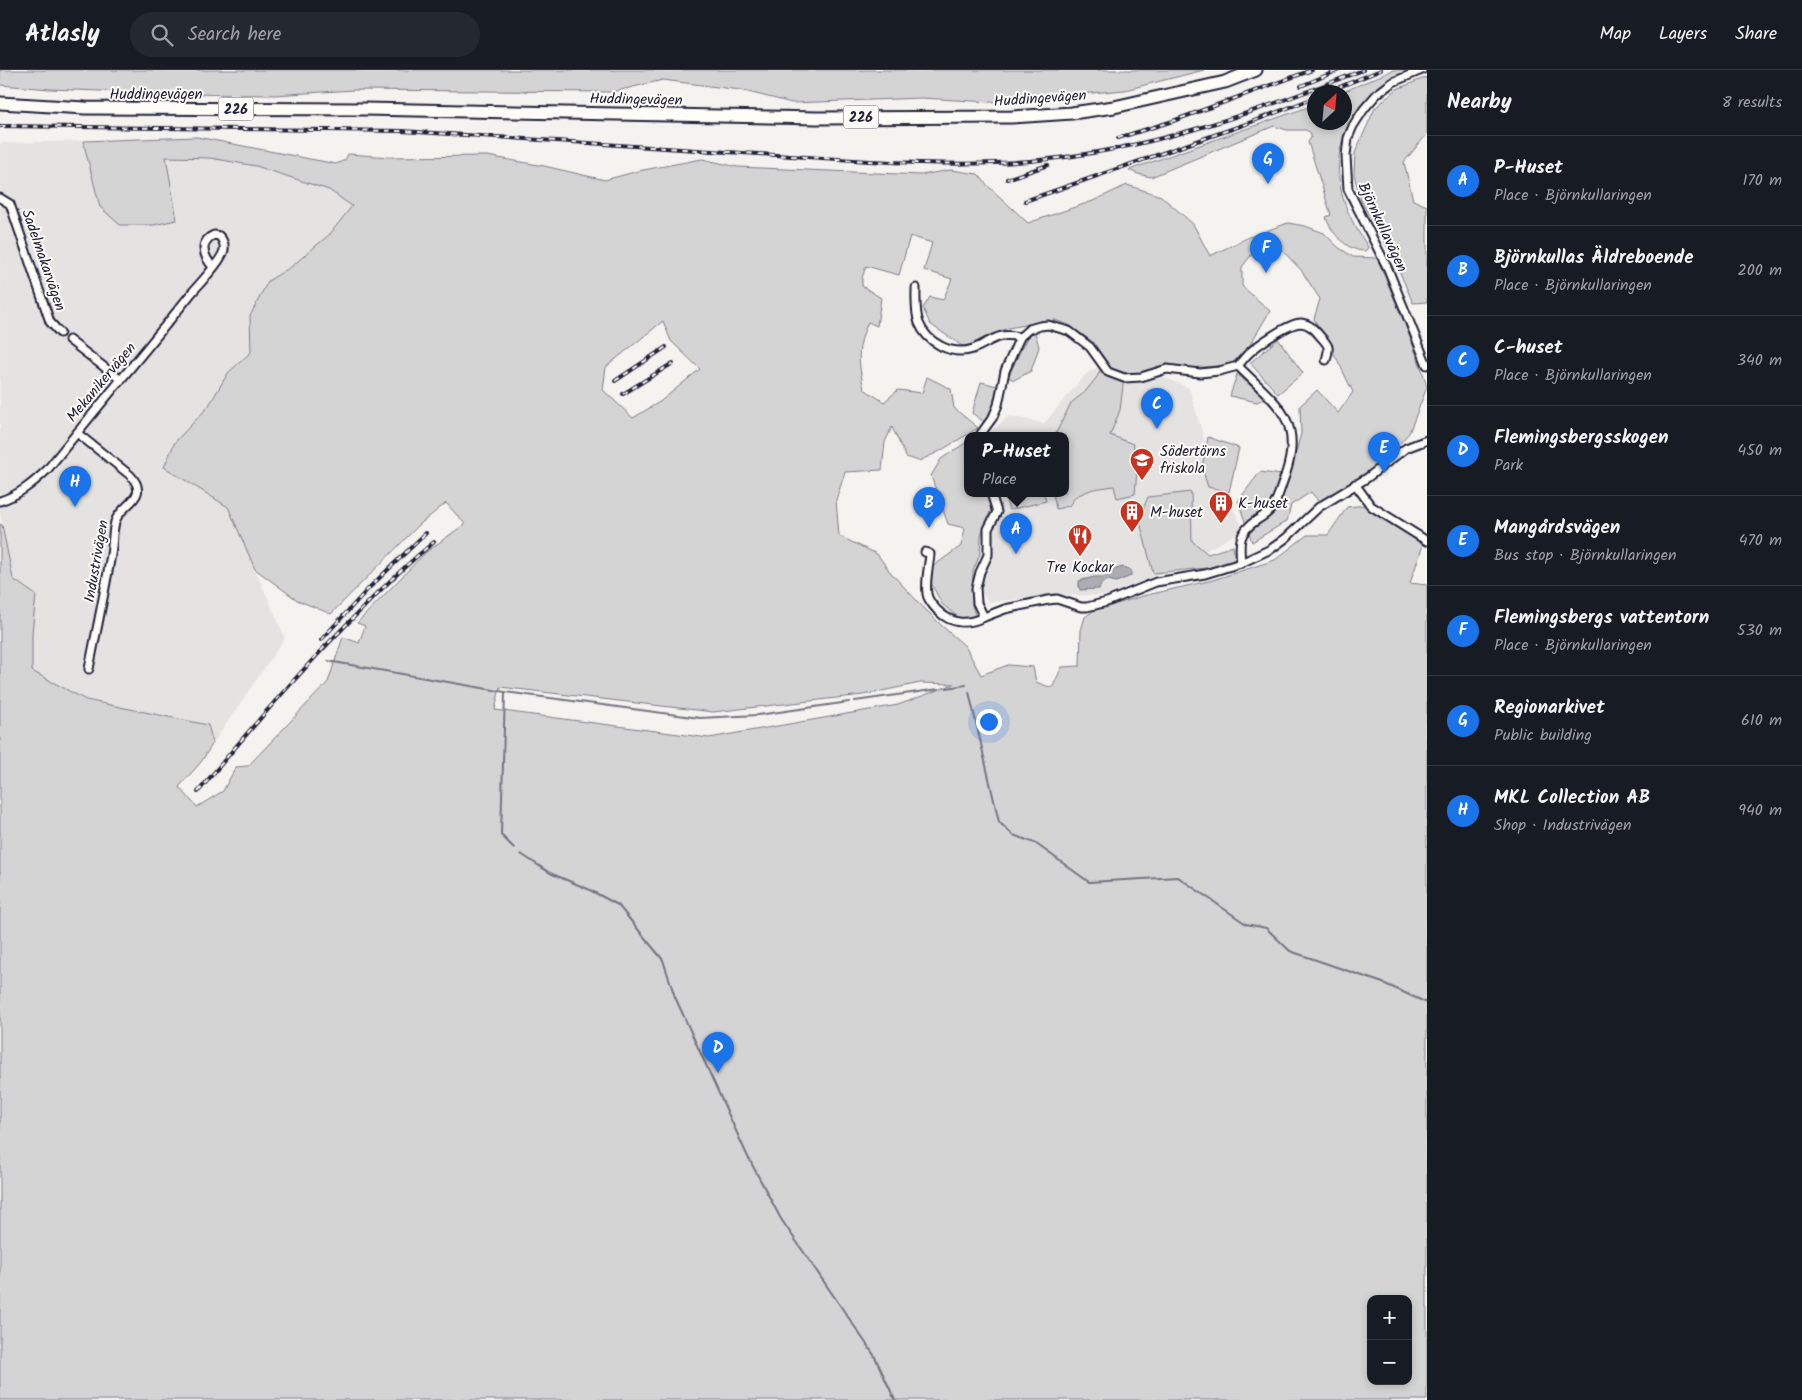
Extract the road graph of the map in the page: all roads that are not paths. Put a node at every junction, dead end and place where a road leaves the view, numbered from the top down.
1 (1256, 70) edge
2 (1422, 70) edge
3 (4, 102) edge
4 (0, 198) edge
5 (213, 267) dead end
6 (916, 288) dead end
7 (60, 333) dead end
8 (1020, 337) junction
9 (69, 340) dead end
10 (1326, 360) dead end
11 (1427, 365) edge
12 (1238, 366) junction
13 (121, 380) junction
14 (982, 432) edge
15 (77, 433) junction
16 (1427, 440) edge
17 (1355, 484) junction
18 (992, 497) edge
19 (0, 501) edge
20 (1427, 541) edge
21 (924, 552) dead end
22 (1241, 563) junction
23 (984, 617) junction
24 (88, 669) dead end

1 - 3 main road, Huddingevägen / 226
2 - 11 street, Björnkullavägen
4 - 7 street, Sadelmakarvägen
5 - 13 street, Mekanikervägen
6 - 8 street
8 - 12 street
8 - 14 street
9 - 13 street
10 - 12 street
12 - 22 street
13 - 15 street, Mekanikervägen
15 - 19 street, Mekanikervägen
15 - 24 street, Industrivägen
16 - 17 street
17 - 20 street
17 - 22 street
18 - 23 street
21 - 23 street
22 - 23 street

